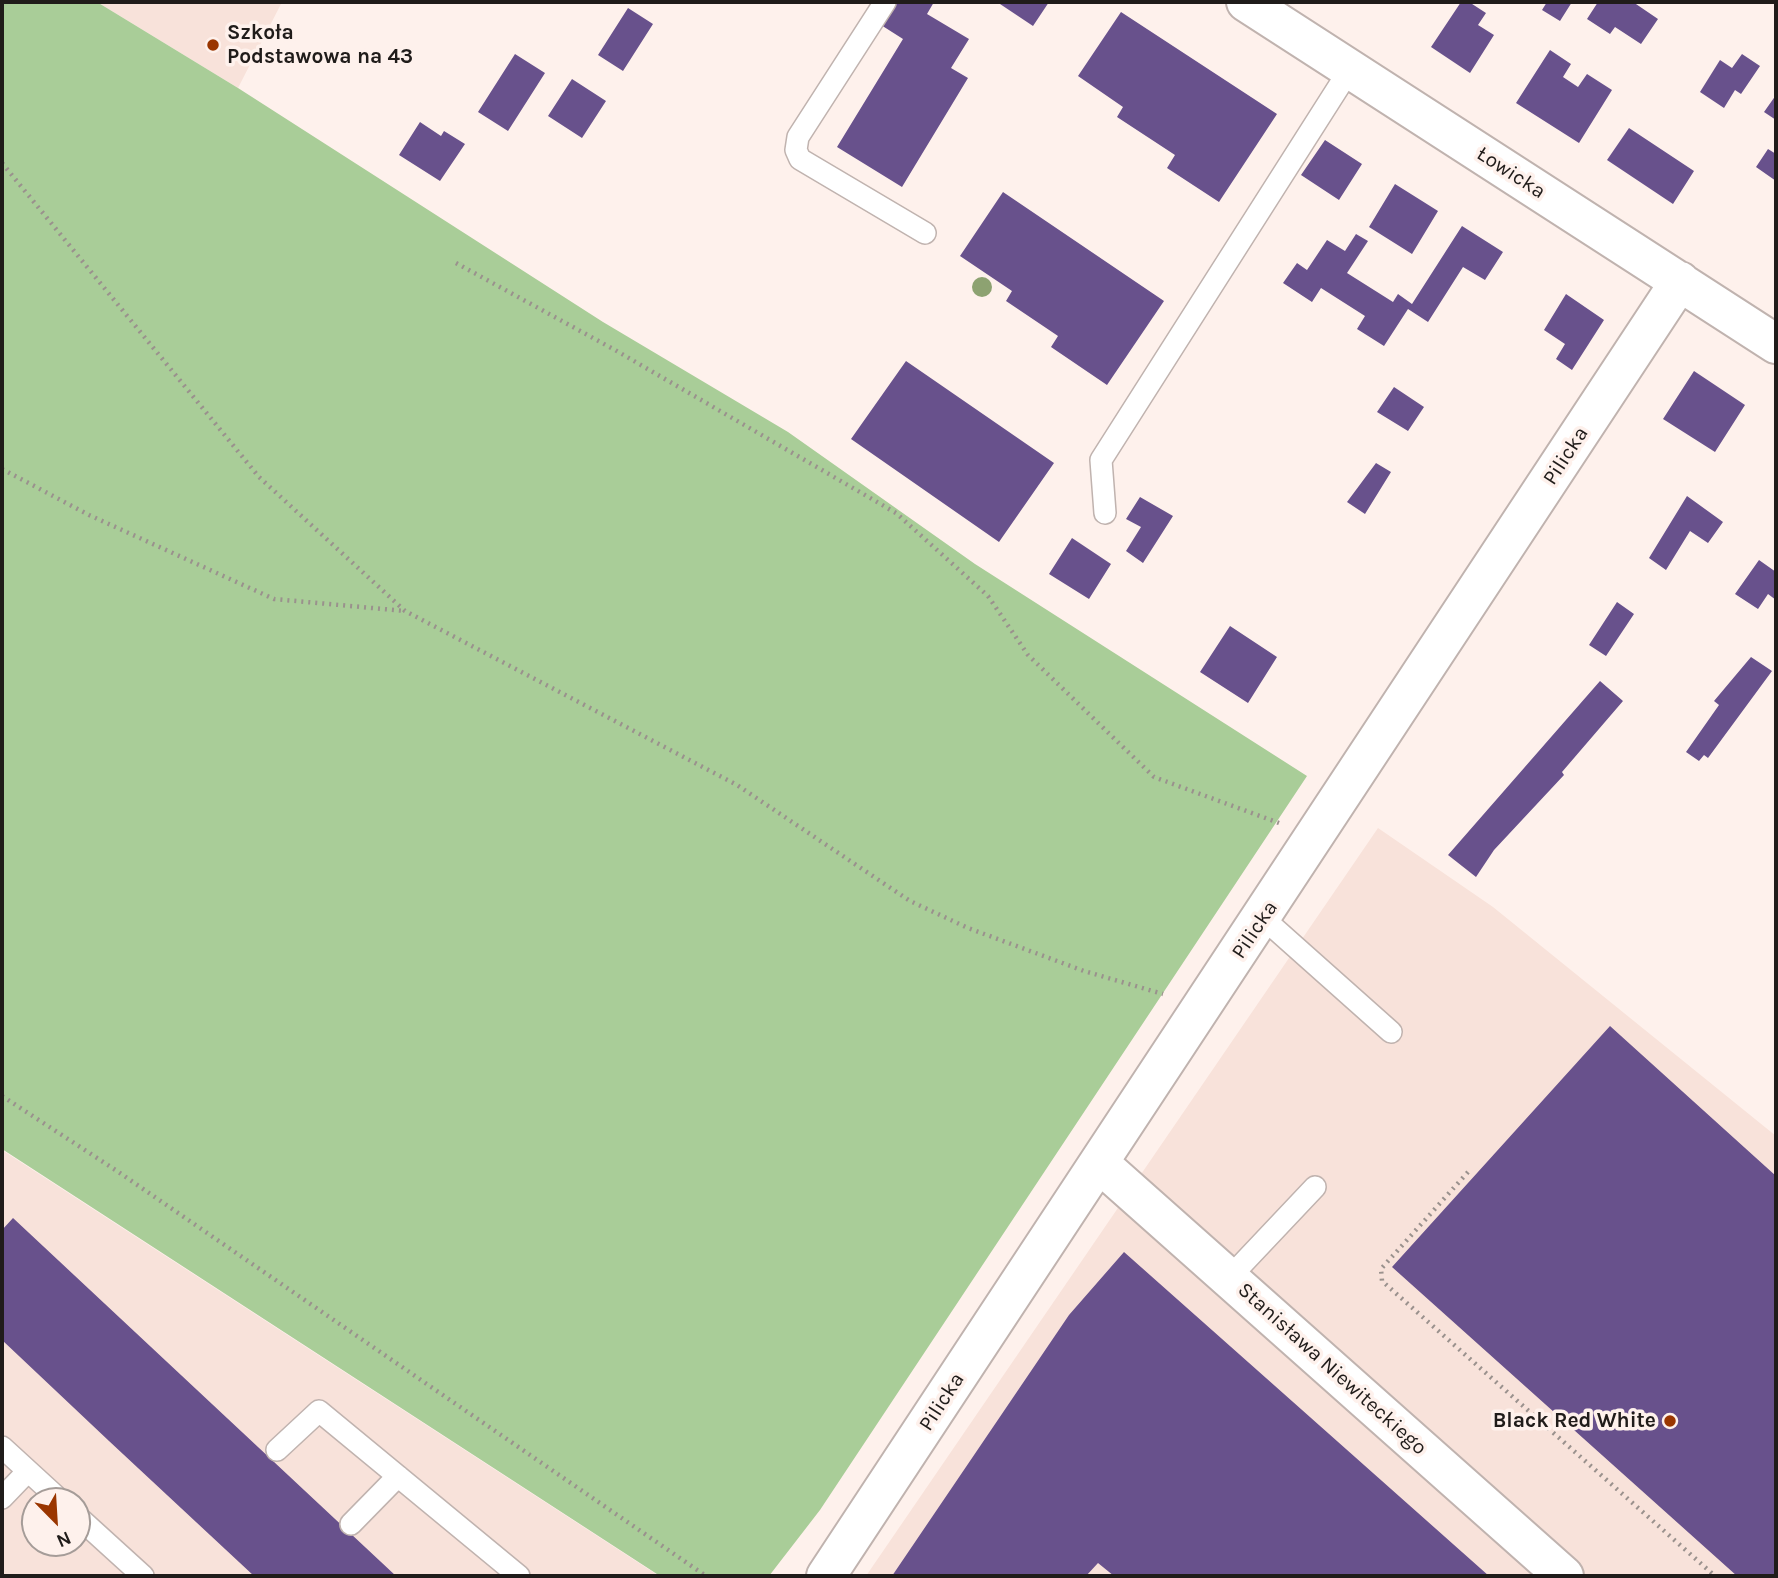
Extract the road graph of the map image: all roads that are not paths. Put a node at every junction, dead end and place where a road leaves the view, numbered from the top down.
1 (886, 2) edge
2 (1246, 2) edge
3 (1350, 69) junction
4 (925, 233) dead end
5 (1681, 281) junction
6 (1776, 344) edge
7 (1105, 513) dead end
8 (1263, 918) junction
9 (1391, 1032) dead end
10 (1099, 1163) junction
11 (1315, 1187) dead end
12 (1229, 1278) junction
13 (2, 1447) edge
14 (277, 1450) dead end
15 (28, 1471) junction
16 (398, 1476) junction
17 (46, 1487) edge
18 (2, 1499) edge
19 (351, 1524) dead end
20 (91, 1529) edge
21 (144, 1576) edge
22 (520, 1576) edge
23 (826, 1576) edge
24 (1564, 1576) edge

1 - 4 lane
2 - 3 street, Łowicka
3 - 5 street, Łowicka
3 - 7 lane
5 - 6 street, Łowicka
5 - 8 street, Pilicka
8 - 9 lane
8 - 10 street, Pilicka
10 - 12 street, Stanisława Niewiteckiego
10 - 23 street, Pilicka
11 - 12 lane
12 - 24 street, Stanisława Niewiteckiego
13 - 15 lane
14 - 16 lane
15 - 17 lane
15 - 18 lane
16 - 19 lane
16 - 22 lane
20 - 21 lane

